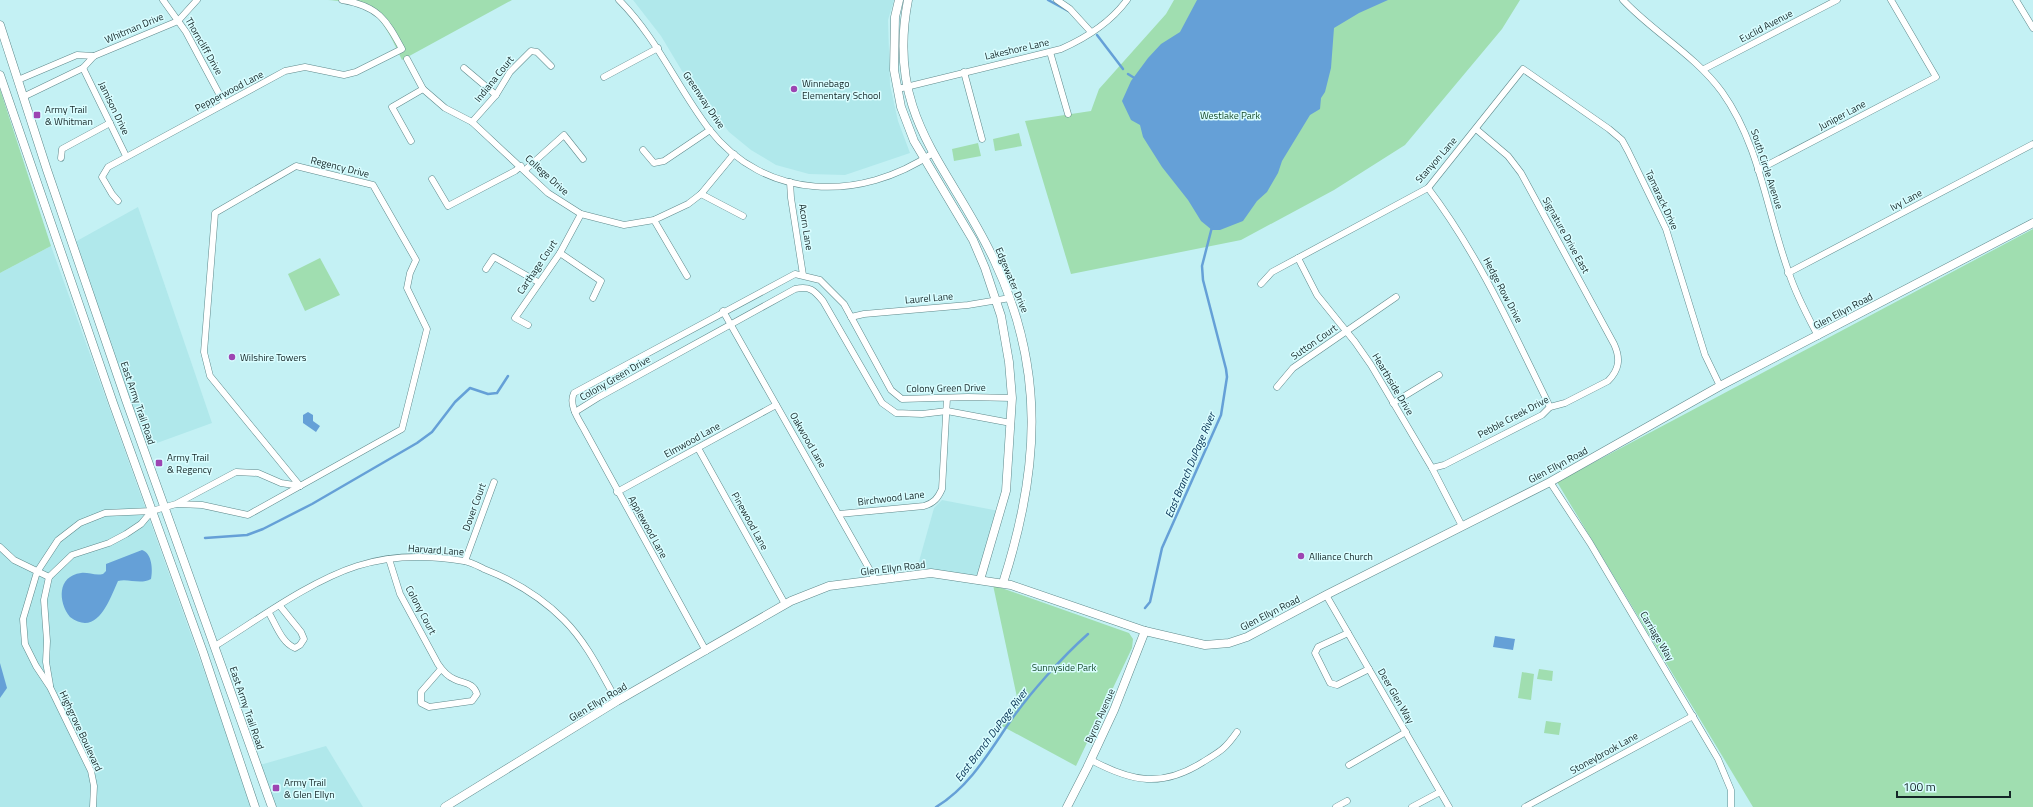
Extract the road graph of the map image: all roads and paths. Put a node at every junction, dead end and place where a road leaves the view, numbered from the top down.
1 (163, 0) edge
2 (197, 0) edge
3 (342, 0) edge
4 (619, 0) edge
5 (899, 0) edge
6 (908, 0) edge
7 (1057, 0) edge
8 (1127, 0) edge
9 (1623, 0) edge
10 (1837, 0) edge
11 (1890, 0) edge
12 (2016, 0) edge
13 (178, 20) junction
14 (0, 25) edge
15 (2033, 28) edge
16 (1091, 32) junction
17 (658, 48) junction
18 (1050, 52) junction
19 (94, 56) junction
20 (407, 60) dead end
21 (551, 66) dead end
22 (83, 68) junction
23 (464, 68) dead end
24 (1523, 69) joint
25 (1704, 69) junction
26 (964, 72) junction
27 (0, 74) edge
28 (604, 77) dead end
29 (18, 80) junction
30 (907, 86) junction
31 (423, 89) junction
32 (898, 89) junction
33 (496, 94) junction
34 (23, 97) junction
35 (224, 104) junction
36 (1068, 114) dead end
37 (472, 122) junction
38 (110, 123) junction
39 (1476, 129) junction
40 (710, 130) junction
41 (982, 139) dead end
42 (411, 141) dead end
43 (2033, 144) edge
44 (643, 150) dead end
45 (933, 153) junction
46 (734, 154) junction
47 (126, 156) junction
48 (61, 158) dead end
49 (583, 159) dead end
50 (924, 159) junction
51 (523, 168) junction
52 (1758, 170) junction
53 (432, 179) dead end
54 (790, 182) junction
55 (1428, 188) junction
56 (701, 194) junction
57 (118, 201) dead end
58 (581, 214) junction
59 (743, 216) dead end
60 (654, 220) junction
61 (2033, 223) edge
62 (560, 253) junction
63 (1298, 258) junction
64 (486, 269) dead end
65 (1788, 273) junction
66 (804, 275) junction
67 (687, 276) dead end
68 (538, 282) junction
69 (1261, 284) dead end
70 (1396, 297) dead end
71 (593, 298) dead end
72 (1010, 298) junction
73 (997, 300) junction
74 (723, 311) junction
75 (851, 317) junction
76 (731, 324) junction
77 (528, 325) dead end
78 (1346, 332) junction
79 (1818, 336) junction
80 (1619, 365) joint
81 (1439, 375) dead end
82 (1720, 386) junction
83 (1277, 387) dead end
84 (947, 398) junction
85 (1012, 398) junction
86 (1393, 403) junction
87 (776, 405) junction
88 (1550, 407) junction
89 (947, 411) junction
90 (575, 412) junction
91 (1011, 422) junction
92 (698, 448) junction
93 (1432, 468) junction
94 (494, 482) dead end
95 (1550, 482) junction
96 (300, 486) junction
97 (617, 492) junction
98 (177, 503) junction
99 (164, 507) junction
100 (152, 511) junction
101 (839, 514) junction
102 (1462, 526) junction
103 (0, 547) edge
104 (389, 559) junction
105 (464, 561) junction
106 (37, 572) junction
107 (49, 577) junction
108 (875, 579) junction
109 (980, 580) junction
110 (1003, 583) junction
111 (1326, 595) junction
112 (785, 604) junction
113 (280, 606) junction
114 (269, 613) junction
115 (1145, 631) junction
116 (1348, 633) junction
117 (215, 646) junction
118 (706, 651) junction
119 (441, 668) junction
120 (1369, 669) junction
121 (50, 687) junction
122 (617, 701) junction
123 (1693, 716) junction
124 (1237, 732) dead end
125 (1406, 732) junction
126 (1091, 760) junction
127 (1349, 765) dead end
128 (1440, 792) junction
129 (1347, 801) dead end
130 (93, 807) edge
131 (255, 807) edge
132 (272, 807) edge
133 (446, 807) edge
134 (1066, 807) edge
135 (1336, 807) edge
136 (1412, 807) edge
137 (1449, 807) edge
138 (1525, 807) edge
139 (1731, 807) edge

1 - 13 street, Thorncliff Drive
2 - 13 street, Whitman Drive
3 - 35 street, Pepperwood Lane
4 - 17 street, Greenway Drive
5 - 32 street, Edgewater Drive
6 - 30 street, Edgewater Drive
7 - 16 street
8 - 16 street, Lakeshore Lane
9 - 25 street, South Circle Avenue
10 - 25 street, Euclid Avenue
11 - 52 street, Juniper Lane
12 - 15 street
13 - 19 street, Whitman Drive
13 - 35 street, Thorncliff Drive
14 - 29 street, East Army Trail Road
16 - 18 street, Lakeshore Lane
17 - 28 street
17 - 40 street, Greenway Drive
18 - 26 street, Lakeshore Lane
18 - 36 street
19 - 22 street, Whitman Drive
19 - 29 street, Whitman Drive
20 - 31 street, College Drive
21 - 33 street, Indiana Court
22 - 34 street, Whitman Drive
22 - 38 street, Jamison Drive
23 - 33 street
24 - 39 street, Stanyon Lane
24 - 82 street, Tamarack Drive
25 - 52 street, South Circle Avenue
26 - 30 street, Lakeshore Lane
26 - 41 street
27 - 100 street
29 - 34 street, East Army Trail Road
30 - 32 street, Lakeshore Lane
30 - 45 street, Edgewater Drive
31 - 37 street, College Drive
31 - 42 street
32 - 50 street, Edgewater Drive
33 - 37 street, Indiana Court
34 - 99 street, East Army Trail Road
35 - 47 street, Pepperwood Lane
37 - 51 street, College Drive
38 - 47 street, Jamison Drive
38 - 48 street
39 - 55 street, Stanyon Lane
39 - 80 street, Signature Drive East
40 - 44 street
40 - 46 street, Greenway Drive
43 - 65 street, Ivy Lane
45 - 50 street, Greenway Drive
45 - 72 street, Edgewater Drive
46 - 54 street, Greenway Drive
46 - 56 street, College Drive
47 - 57 street, Pepperwood Lane
49 - 51 street
50 - 54 street, Greenway Drive
50 - 73 street, Edgewater Drive
51 - 53 street
51 - 58 street, College Drive
52 - 65 street, South Circle Avenue
54 - 66 street, Acorn Lane
55 - 63 street, Stanyon Lane
55 - 88 street, Hedge Row Drive
56 - 59 street
56 - 60 street, College Drive
58 - 60 street, College Drive
58 - 62 street, Carthage Court
60 - 67 street
61 - 79 street, Glen Ellyn Road
62 - 68 street, Carthage Court
62 - 71 street
63 - 69 street, Stanyon Lane
63 - 78 street, Hearthside Drive
64 - 68 street
65 - 79 street, South Circle Avenue
66 - 74 street, Colony Green Drive
66 - 75 street, Colony Green Drive
68 - 77 street, Carthage Court
70 - 78 street, Sutton Court
72 - 73 street, Laurel Lane
72 - 110 street, Edgewater Drive
73 - 75 street, Laurel Lane
73 - 85 street, Edgewater Drive
74 - 76 street, Oakwood Lane
74 - 90 street, Colony Green Drive
75 - 84 street, Colony Green Drive
76 - 87 street, Oakwood Lane
76 - 89 street, Colony Green Drive
76 - 90 street, Colony Green Drive
78 - 83 street, Sutton Court
78 - 86 street, Hearthside Drive
79 - 82 street, Glen Ellyn Road
80 - 88 street, Pebble Creek Drive
81 - 86 street
82 - 95 street, Glen Ellyn Road
84 - 85 street, Colony Green Drive
84 - 89 street, Birchwood Lane
85 - 91 street, Edgewater Drive
86 - 93 street, Hearthside Drive
87 - 92 street, Elmwood Lane
87 - 101 street, Oakwood Lane
88 - 93 street, Pebble Creek Drive
89 - 91 street, Colony Green Drive
89 - 101 street, Birchwood Lane
90 - 97 street, Applewood Lane
91 - 109 street, Edgewater Drive
92 - 97 street, Elmwood Lane
92 - 112 street, Pinewood Lane
93 - 102 street, Hearthside Drive
94 - 105 street, Dover Court
95 - 102 street, Glen Ellyn Road
95 - 123 street, Carriage Way
96 - 96 street, Regency Drive
96 - 98 street, Regency Drive
96 - 98 street, Regency Drive
97 - 118 street, Applewood Lane
98 - 99 street, Regency Drive
99 - 100 street, Regency Drive
99 - 117 street, East Army Trail Road
100 - 106 street, Regency Drive
100 - 107 street, Regency Drive
100 - 131 street
101 - 108 street, Oakwood Lane
102 - 111 street, Glen Ellyn Road
103 - 106 street
104 - 105 street, Harvard Lane
104 - 113 street, Harvard Lane
104 - 119 street, Colony Court
105 - 122 street, Harvard Lane
106 - 107 street
106 - 121 street, Highgrove Boulevard
107 - 121 street, Highgrove Boulevard
108 - 109 street, Glen Ellyn Road
108 - 112 street, Glen Ellyn Road
109 - 110 street, Glen Ellyn Road
110 - 115 street, Glen Ellyn Road
111 - 115 street, Glen Ellyn Road
111 - 116 street, Deer Glen Way
112 - 118 street, Glen Ellyn Road
113 - 114 street, Harvard Lane
113 - 114 street
114 - 117 street, Harvard Lane
115 - 126 street, Byron Avenue
116 - 120 street, Deer Glen Way
116 - 120 street
117 - 132 street, East Army Trail Road
118 - 122 street, Glen Ellyn Road
119 - 119 street, Colony Court
120 - 125 street, Deer Glen Way
121 - 130 street, Highgrove Boulevard
122 - 133 street, Glen Ellyn Road
123 - 138 street, Stoneybrook Lane
123 - 139 street, Carriage Way
124 - 126 street
125 - 127 street
125 - 128 street, Deer Glen Way
126 - 134 street, Byron Avenue
128 - 136 street
128 - 137 street, Deer Glen Way
129 - 135 street

